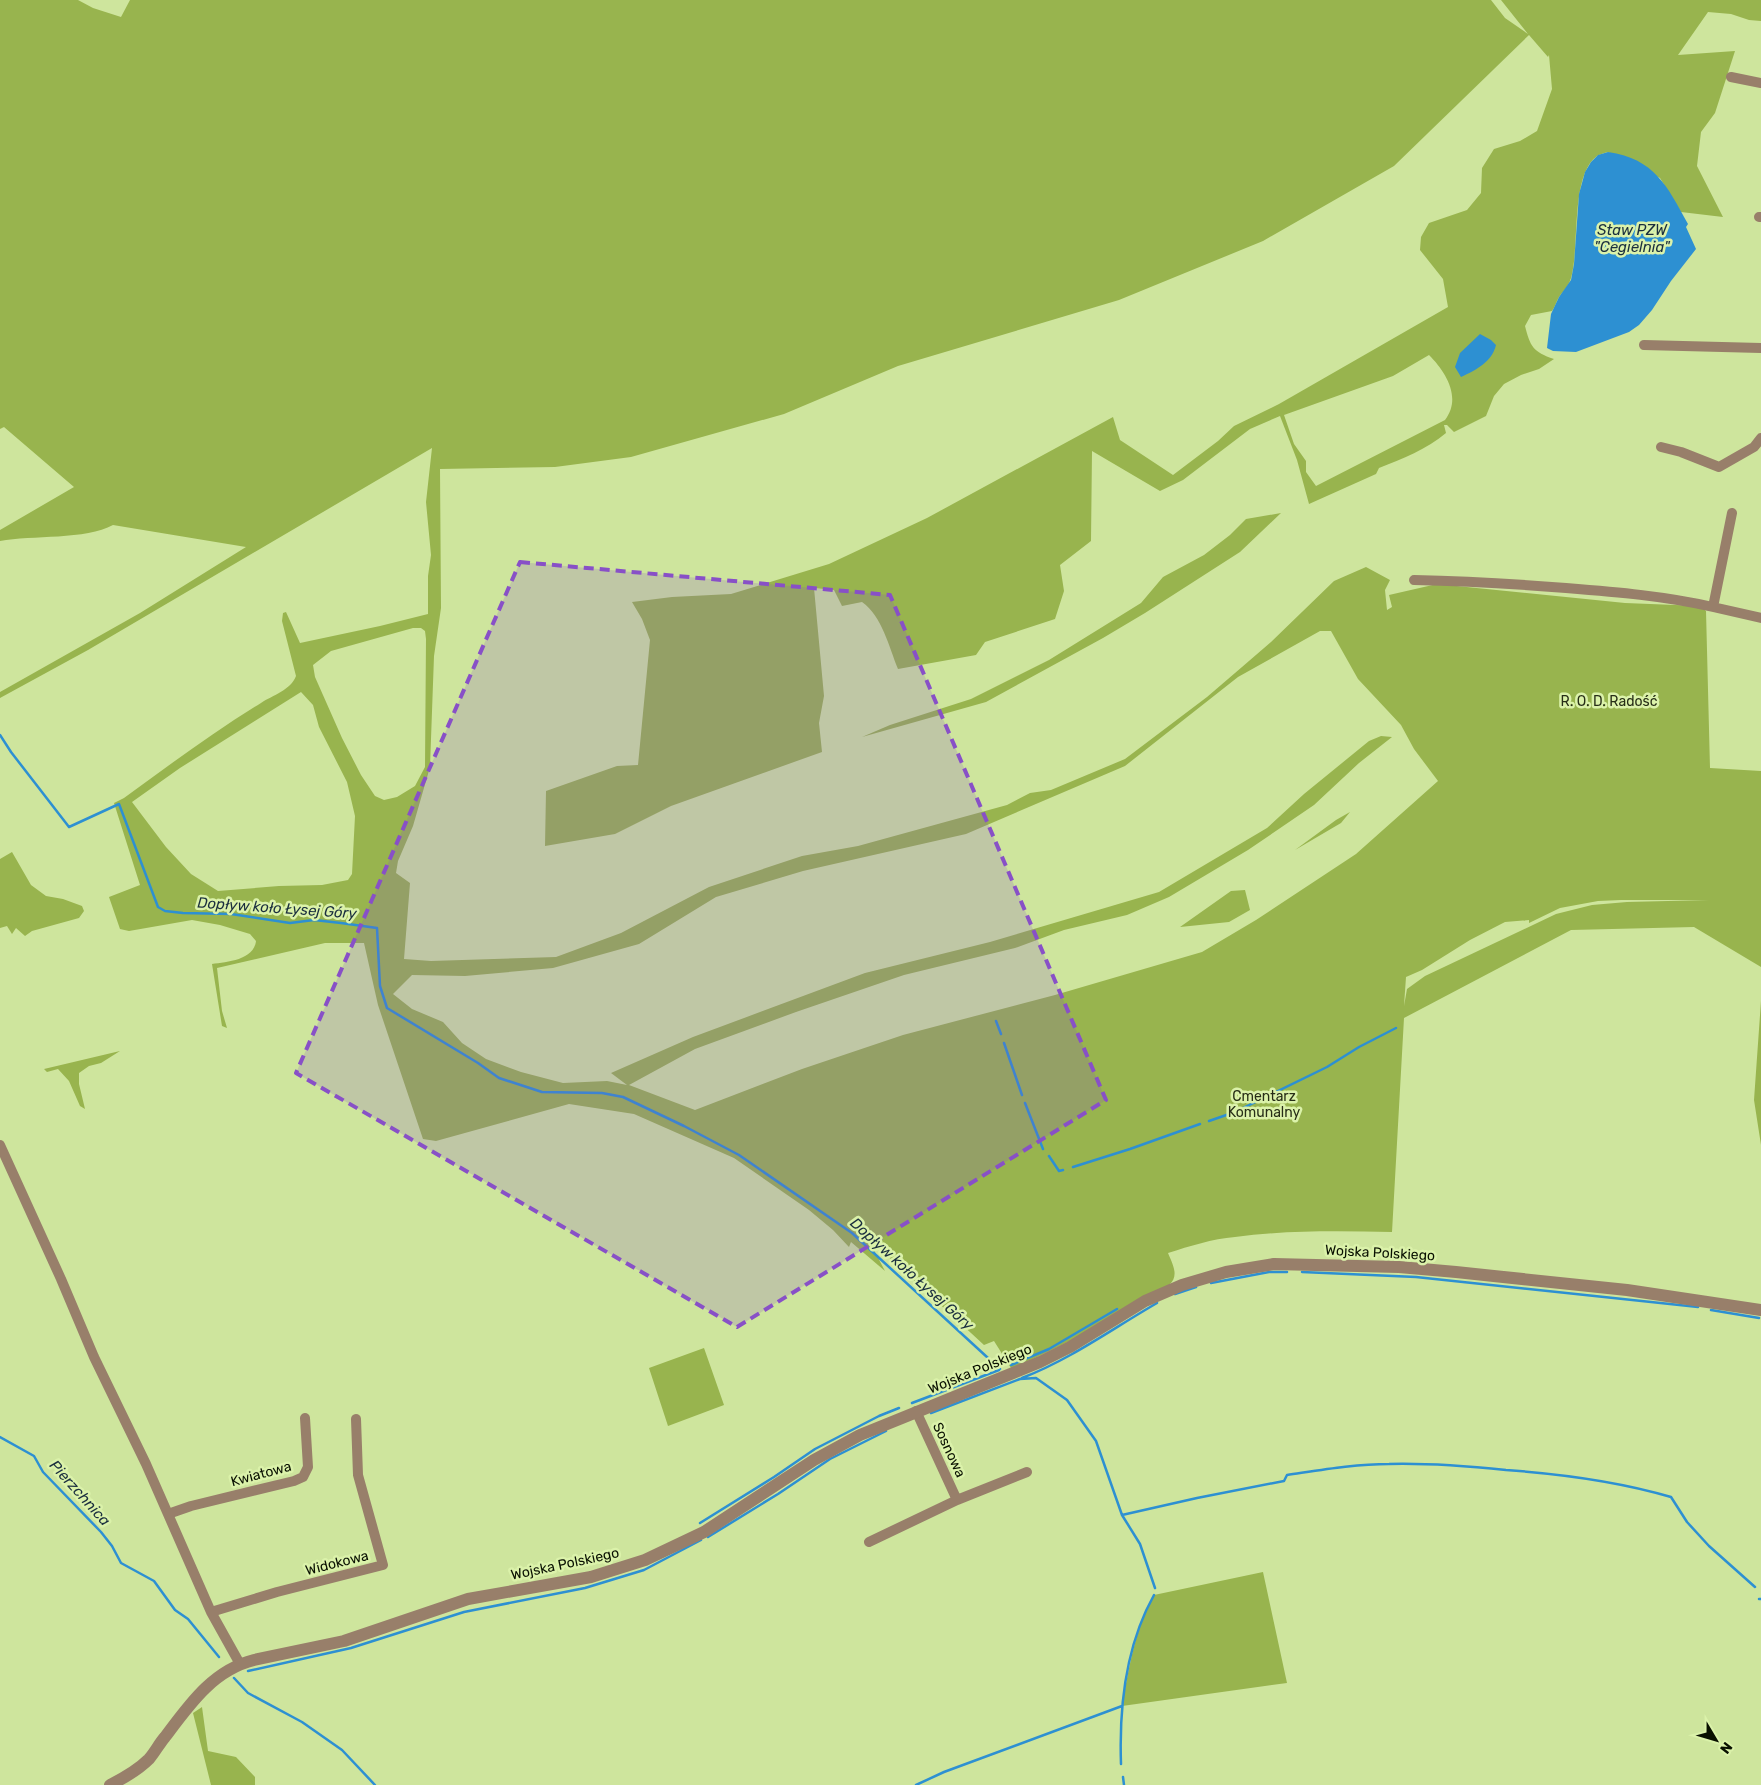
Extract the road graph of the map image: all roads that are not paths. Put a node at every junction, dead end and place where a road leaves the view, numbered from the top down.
1 (1731, 77) dead end
2 (1761, 83) edge
3 (1644, 345) dead end
4 (1761, 348) edge
5 (1761, 438) edge
6 (1661, 447) dead end
7 (1732, 512) dead end
8 (1414, 580) dead end
9 (1713, 607) junction
10 (1761, 618) edge
11 (0, 1145) edge
12 (1761, 1310) edge
13 (916, 1411) junction
14 (305, 1418) dead end
15 (356, 1419) dead end
16 (1027, 1472) dead end
17 (957, 1500) junction
18 (168, 1514) junction
19 (869, 1542) dead end
20 (211, 1612) junction
21 (240, 1664) junction
22 (110, 1785) edge

1 - 2 street
3 - 4 street
5 - 6 street
7 - 9 street
8 - 9 street
9 - 10 street
11 - 18 street
12 - 13 street, Wojska Polskiego
13 - 17 street, Sosnowa
13 - 21 street, Wojska Polskiego
14 - 18 street, Kwiatowa
15 - 20 street, Widokowa
16 - 17 street, Sosnowa
17 - 19 street, Sosnowa
18 - 20 street
20 - 21 street
21 - 22 street, Wojska Polskiego

